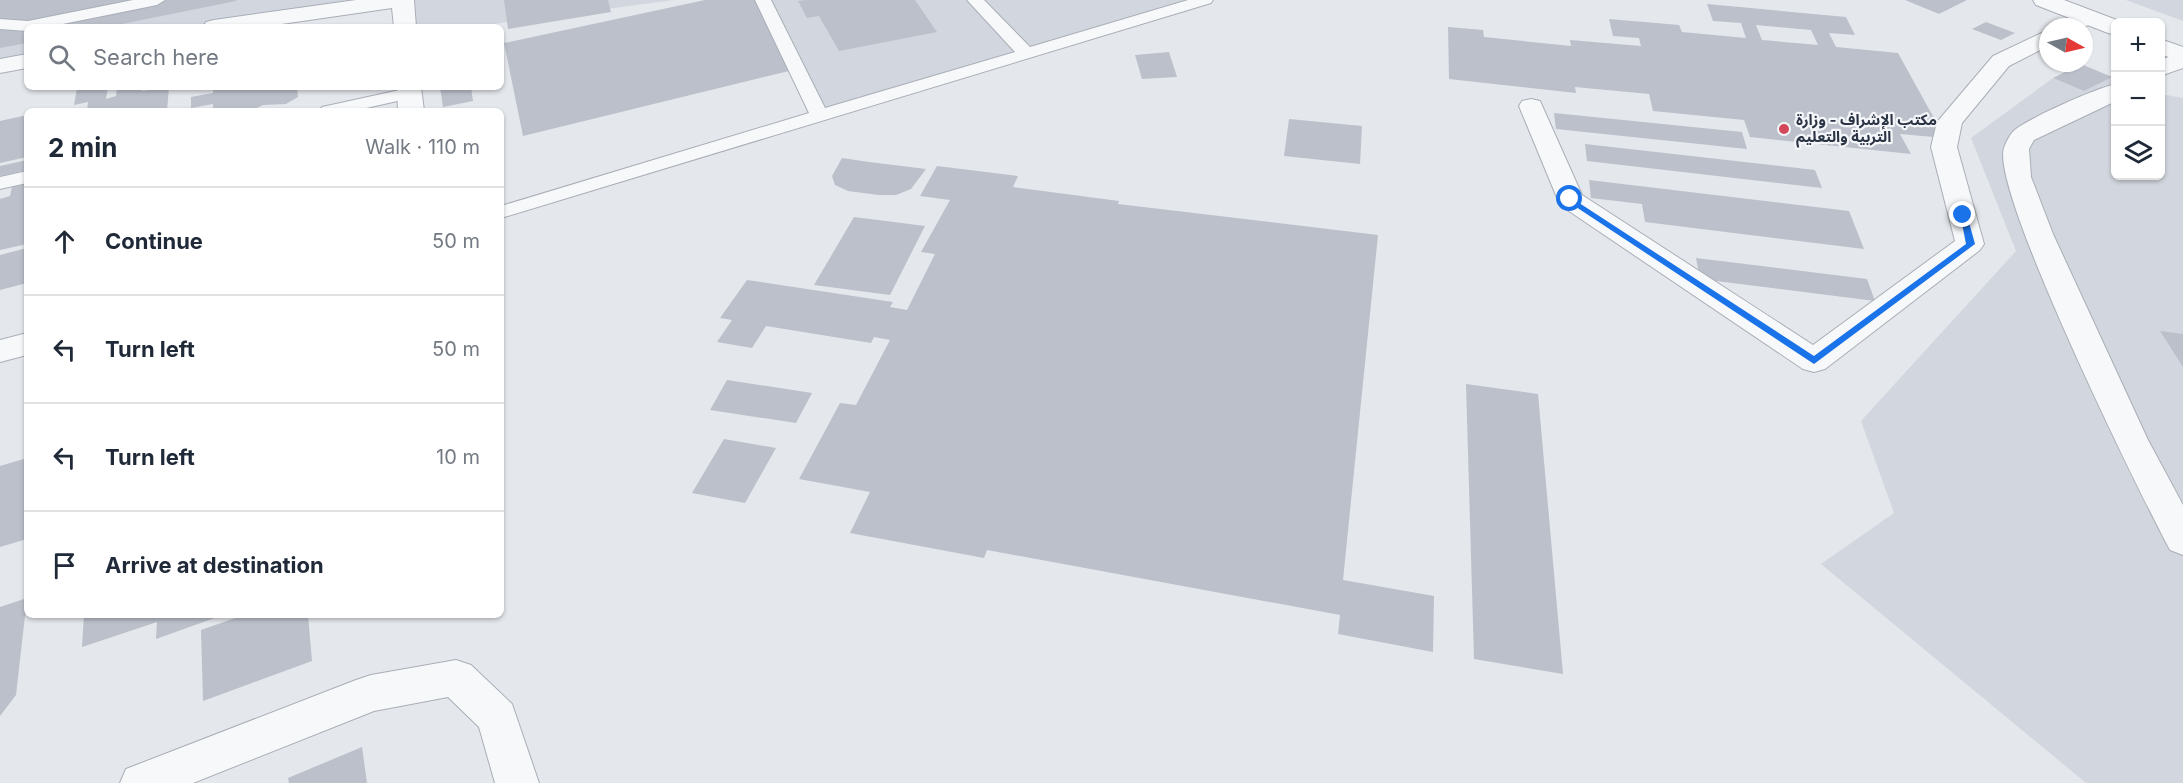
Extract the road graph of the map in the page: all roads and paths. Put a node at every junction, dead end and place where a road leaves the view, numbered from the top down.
1 (157, 0) edge
2 (403, 0) edge
3 (763, 0) edge
4 (975, 0) edge
5 (1205, 0) edge
6 (2044, 0) edge
7 (2072, 18) edge
8 (0, 24) edge
9 (38, 24) edge
10 (235, 24) edge
11 (405, 24) edge
12 (2093, 24) edge
13 (24, 26) edge
14 (2111, 27) edge
15 (2039, 42) edge
16 (2165, 48) edge
17 (1027, 54) junction
18 (2183, 57) edge
19 (24, 62) edge
20 (0, 66) edge
21 (2165, 66) edge
22 (2111, 93) edge
23 (410, 97) edge
24 (1531, 106) dead end
25 (346, 108) edge
26 (820, 116) junction
27 (24, 178) edge
28 (0, 183) edge
29 (504, 211) edge
30 (24, 345) edge
31 (0, 351) edge
32 (2183, 540) edge
33 (142, 783) edge
34 (517, 783) edge

1 - 9 lane
2 - 10 street
2 - 11 street
3 - 26 lane
4 - 17 lane
5 - 17 lane
6 - 7 street
8 - 13 lane
12 - 14 street
15 - 24 street
16 - 18 street
17 - 26 lane
18 - 21 street
19 - 20 street
22 - 32 street
23 - 25 lane
26 - 29 lane
27 - 28 lane
30 - 31 street
33 - 34 street

